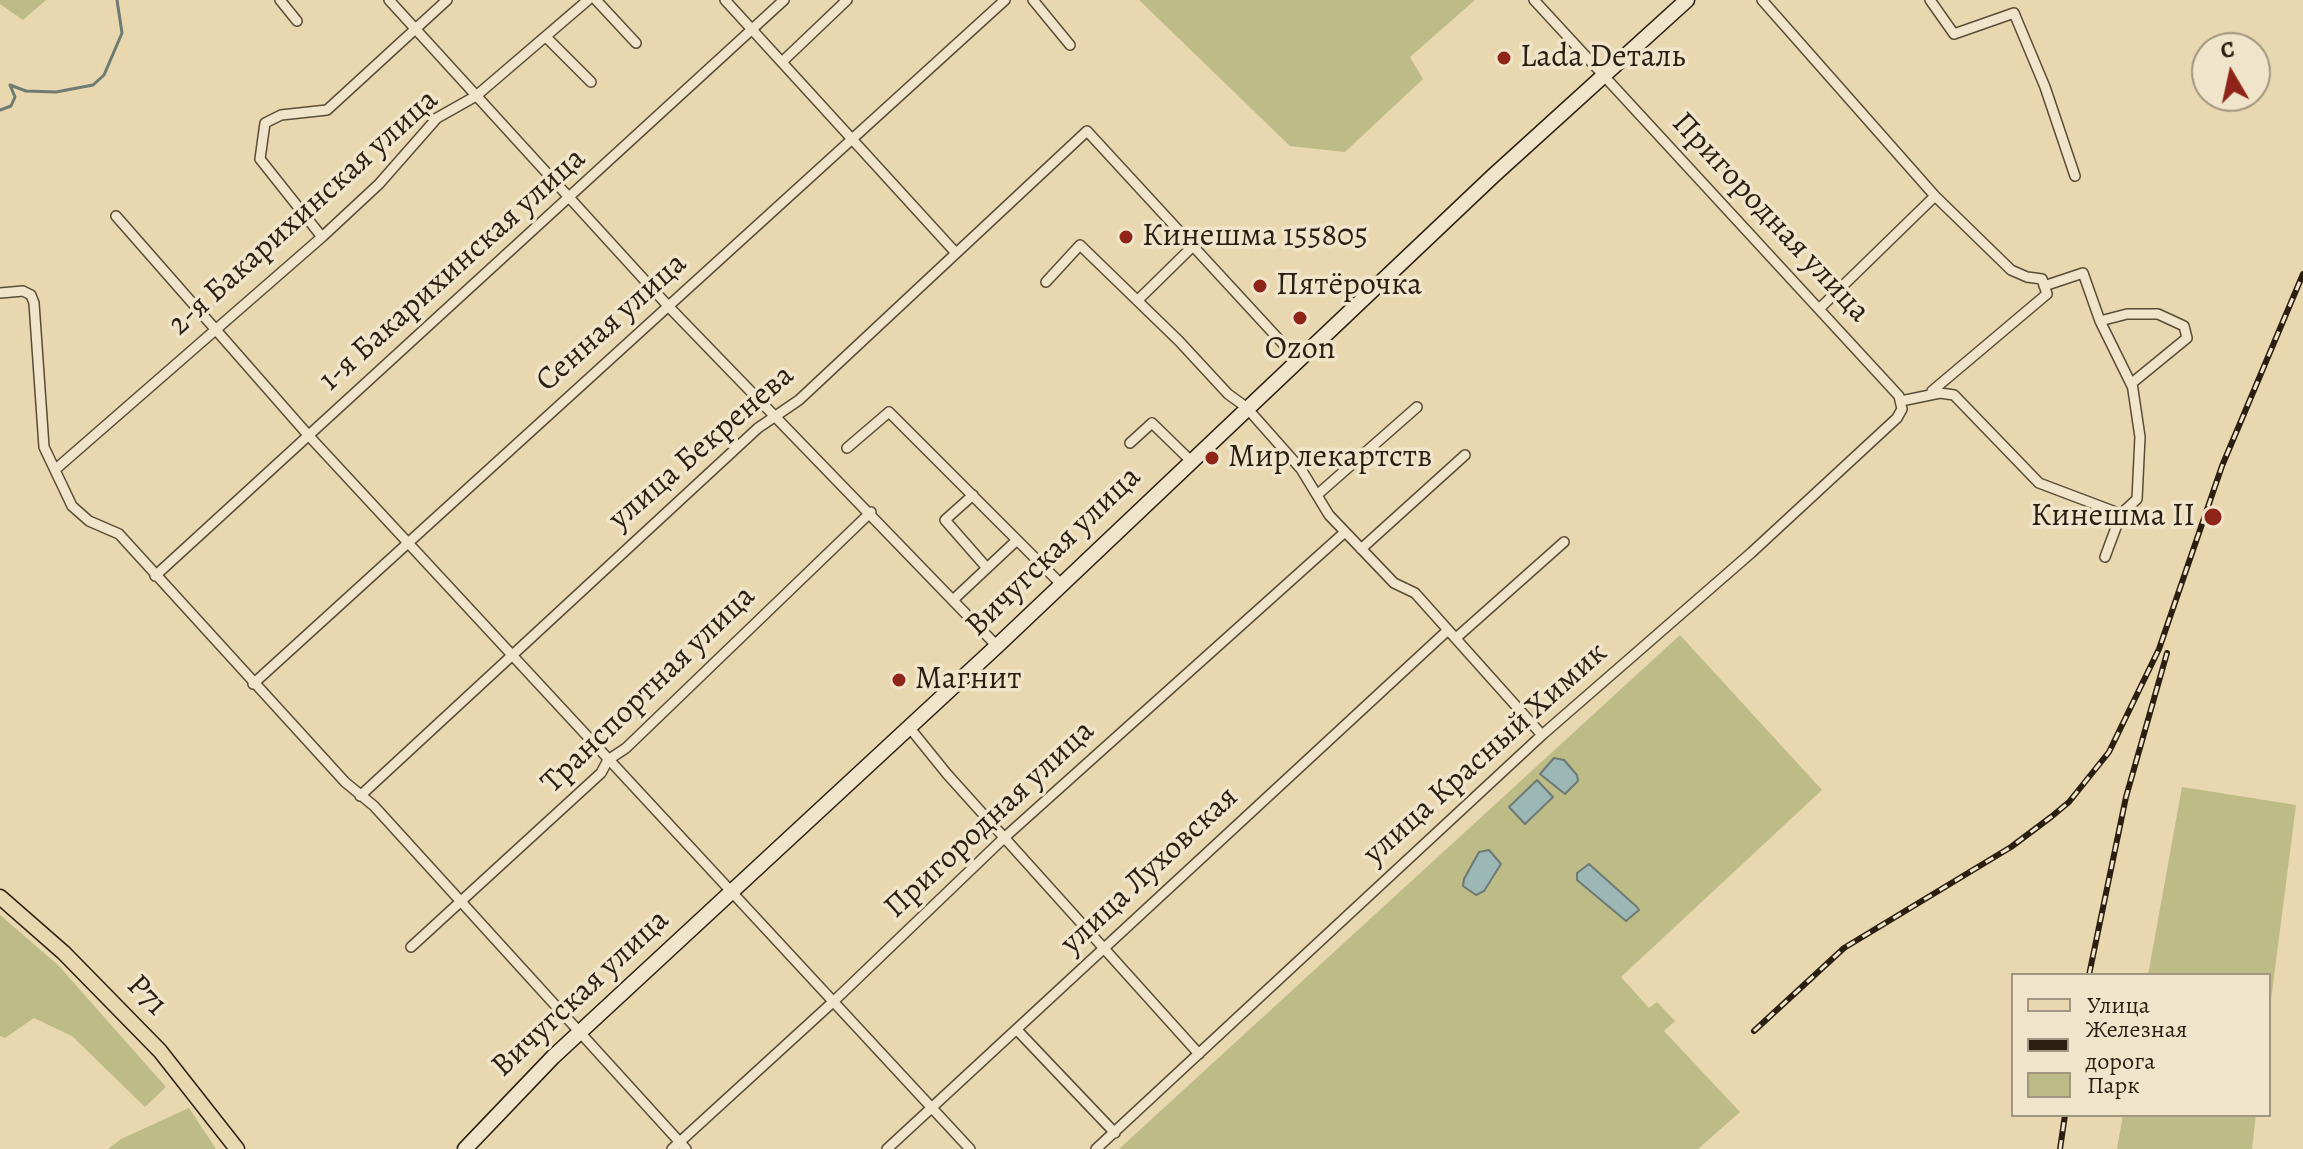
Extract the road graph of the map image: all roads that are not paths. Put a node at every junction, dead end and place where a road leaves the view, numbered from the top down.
1 (280, 0) edge
2 (389, 0) edge
3 (447, 0) edge
4 (588, 0) edge
5 (596, 0) edge
6 (725, 0) edge
7 (784, 0) edge
8 (847, 0) edge
9 (1005, 0) edge
10 (1033, 0) edge
11 (1534, 0) edge
12 (1687, 0) edge
13 (1762, 0) edge
14 (1930, 0) edge
15 (297, 21) dead end
16 (415, 29) junction
17 (752, 29) junction
18 (546, 37) junction
19 (636, 43) dead end
20 (1070, 45) dead end
21 (783, 61) junction
22 (1603, 76) junction
23 (591, 82) dead end
24 (476, 96) junction
25 (852, 137) junction
26 (2075, 176) dead end
27 (1935, 196) junction
28 (569, 200) junction
29 (116, 216) dead end
30 (322, 237) junction
31 (1193, 246) junction
32 (956, 253) junction
33 (1046, 282) dead end
34 (2043, 282) junction
35 (0, 293) edge
36 (1138, 300) junction
37 (670, 308) junction
38 (1819, 309) junction
39 (2100, 321) junction
40 (217, 329) junction
41 (1297, 359) junction
42 (2132, 386) junction
43 (1932, 391) dead end
44 (1900, 398) junction
45 (1246, 407) junction
46 (1417, 407) dead end
47 (776, 416) junction
48 (309, 436) junction
49 (1130, 443) dead end
50 (847, 448) dead end
51 (1465, 455) dead end
52 (1190, 460) junction
53 (57, 468) junction
54 (973, 495) junction
55 (1317, 495) junction
56 (871, 512) junction
57 (2121, 514) junction
58 (1345, 532) junction
59 (1017, 540) junction
60 (1564, 542) dead end
61 (408, 544) junction
62 (1361, 549) junction
63 (2105, 557) dead end
64 (987, 568) junction
65 (155, 576) junction
66 (1061, 584) junction
67 (953, 600) junction
68 (1448, 630) junction
69 (1456, 638) junction
70 (997, 646) junction
71 (511, 653) junction
72 (253, 684) junction
73 (909, 727) junction
74 (1542, 735) junction
75 (608, 760) junction
76 (360, 796) junction
77 (1005, 837) junction
78 (732, 890) junction
79 (0, 897) edge
80 (462, 904) junction
81 (411, 947) dead end
82 (1106, 947) junction
83 (834, 1001) junction
84 (1017, 1030) junction
85 (578, 1034) junction
86 (1199, 1054) junction
87 (934, 1107) junction
88 (1115, 1133) junction
89 (679, 1147) edge
90 (237, 1149) edge
91 (465, 1149) edge
92 (887, 1149) edge
93 (970, 1149) edge
94 (1096, 1149) edge

1 - 15 street
2 - 16 street
3 - 16 street
4 - 18 street, 2-я Бакарихинская улица
5 - 19 street
6 - 17 street
7 - 17 street, 1-я Бакарихинская улица
8 - 21 street
9 - 25 street, Сенная улица
10 - 20 street
11 - 22 street, Пригородная улица
12 - 22 main road, Вичугская улица
13 - 27 street
14 - 26 street
16 - 24 street
16 - 30 street
17 - 21 street
17 - 28 street, 1-я Бакарихинская улица
18 - 23 street
18 - 24 street, 2-я Бакарихинская улица
21 - 25 street
22 - 38 street, Пригородная улица
22 - 41 main road, Вичугская улица
24 - 28 street
24 - 30 street, 2-я Бакарихинская улица
25 - 32 street
25 - 37 street, Сенная улица
27 - 34 street
27 - 38 street
28 - 37 street
28 - 48 street, 1-я Бакарихинская улица
29 - 40 street
30 - 40 street, 2-я Бакарихинская улица
31 - 32 street, улица Бекренева
31 - 36 street
31 - 41 street
32 - 47 street, улица Бекренева
33 - 36 street
34 - 39 street
34 - 43 street
35 - 53 street
36 - 45 street
37 - 47 street
37 - 61 street, Сенная улица
38 - 44 street, Пригородная улица
39 - 42 street
39 - 42 street
40 - 48 street
40 - 53 street, 2-я Бакарихинская улица
41 - 45 main road, Вичугская улица
42 - 57 street
44 - 57 street
44 - 74 street, улица Красный Химик
45 - 52 main road, Вичугская улица
45 - 55 street
46 - 55 street
47 - 56 street
47 - 71 street, улица Бекренева
48 - 61 street
48 - 65 street, 1-я Бакарихинская улица
49 - 52 street
50 - 54 street
51 - 62 street
52 - 66 main road, Вичугская улица
53 - 65 street
54 - 59 street
54 - 64 street
55 - 58 street
56 - 67 street
56 - 75 street, Транспортная улица
57 - 63 street
58 - 62 street
58 - 77 street, Пригородная улица
59 - 64 street
59 - 66 street
60 - 69 street
61 - 71 street
61 - 72 street, Сенная улица
62 - 68 street
64 - 67 street
65 - 72 street
66 - 70 main road, Вичугская улица
67 - 70 street
68 - 69 street
68 - 82 street, улица Луховская
69 - 74 street
70 - 73 main road, Вичугская улица
71 - 75 street
71 - 76 street, улица Бекренева
72 - 76 street
73 - 77 street
73 - 78 main road, Вичугская улица
74 - 86 street, улица Красный Химик
75 - 78 street
75 - 80 street, Транспортная улица
76 - 80 street
77 - 82 street
77 - 83 street, Пригородная улица
78 - 83 street
78 - 85 main road, Вичугская улица
79 - 90 main road, Р71
80 - 81 street, Транспортная улица
80 - 85 street
82 - 84 street, улица Луховская
82 - 86 street
83 - 87 street
83 - 89 street, Пригородная улица
84 - 87 street, улица Луховская
84 - 88 street
85 - 89 street
85 - 91 main road, Вичугская улица
86 - 88 street, улица Красный Химик
87 - 92 street, улица Луховская
87 - 93 street
88 - 94 street, улица Красный Химик

